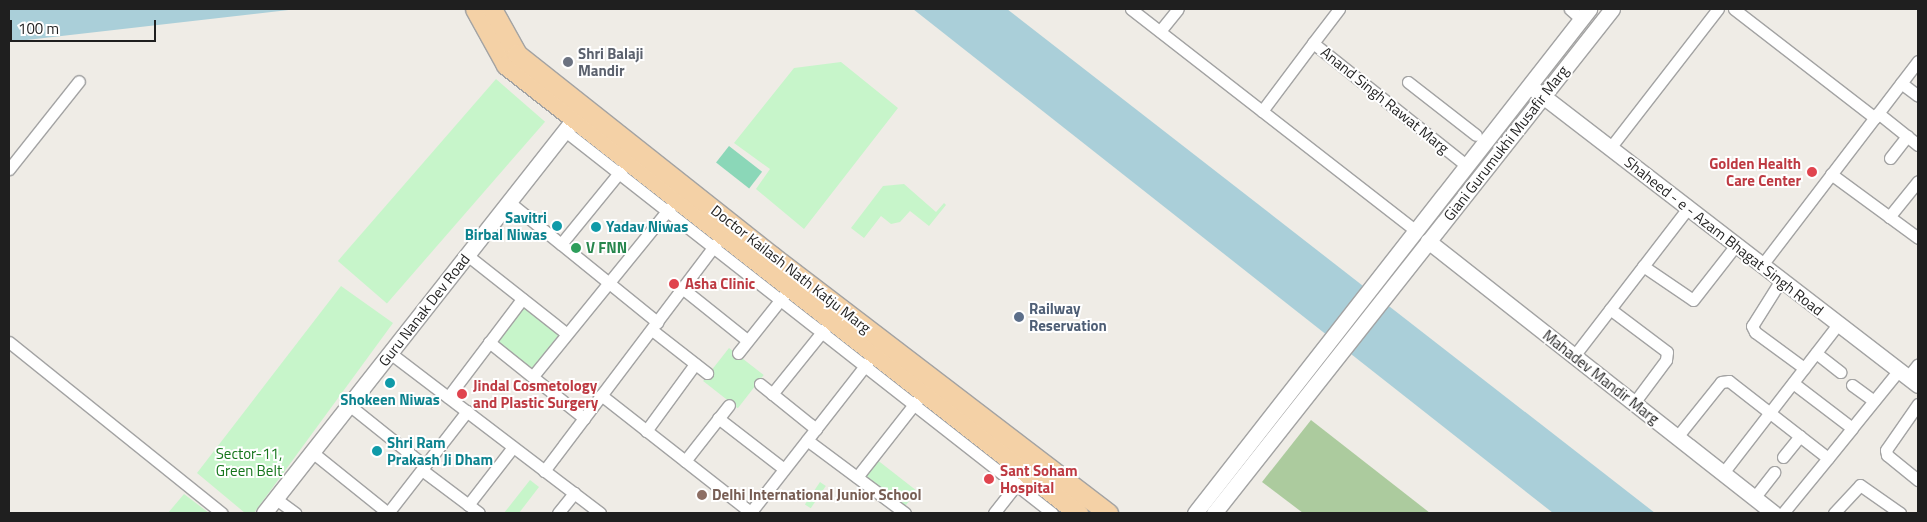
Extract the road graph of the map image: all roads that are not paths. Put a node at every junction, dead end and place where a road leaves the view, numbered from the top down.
1 (475, 9) edge
2 (492, 9) edge
3 (1131, 9) edge
4 (1178, 9) edge
5 (1339, 9) edge
6 (1612, 9) edge
7 (1718, 9) edge
8 (1734, 9) edge
9 (1580, 12) edge
10 (1160, 31) junction
11 (1313, 42) junction
12 (1918, 61) edge
13 (79, 81) dead end
14 (1408, 82) dead end
15 (1901, 83) junction
16 (1530, 86) junction
17 (1543, 96) junction
18 (1918, 96) edge
19 (1262, 111) junction
20 (1876, 115) junction
21 (574, 119) junction
22 (1476, 135) dead end
23 (1907, 136) junction
24 (1918, 145) edge
25 (1610, 148) junction
26 (1890, 158) dead end
27 (1467, 166) junction
28 (624, 167) junction
29 (9, 169) edge
30 (1831, 174) junction
31 (1918, 181) edge
32 (509, 202) junction
33 (671, 205) junction
34 (1688, 208) junction
35 (1889, 217) junction
36 (1416, 231) junction
37 (1918, 238) edge
38 (1428, 241) junction
39 (718, 242) junction
40 (561, 244) junction
41 (1736, 245) junction
42 (467, 255) junction
43 (1762, 265) junction
44 (1643, 266) junction
45 (1782, 280) junction
46 (609, 283) junction
47 (682, 288) junction
48 (785, 294) junction
49 (522, 299) junction
50 (1610, 309) junction
51 (1838, 324) junction
52 (655, 326) junction
53 (827, 327) junction
54 (567, 334) junction
55 (747, 340) junction
56 (9, 342) edge
57 (489, 342) junction
58 (390, 353) junction
59 (738, 353) dead end
60 (1816, 353) junction
61 (1574, 356) junction
62 (1326, 358) junction
63 (869, 360) junction
64 (695, 364) junction
65 (1918, 364) edge
66 (1804, 368) junction
67 (1840, 372) dead end
68 (707, 373) dead end
69 (533, 376) junction
70 (1908, 378) edge
71 (1793, 383) junction
72 (760, 384) dead end
73 (1852, 385) dead end
74 (772, 394) junction
75 (601, 395) junction
76 (448, 397) junction
77 (919, 398) junction
78 (1874, 401) junction
79 (1634, 403) junction
80 (729, 404) dead end
81 (1918, 404) edge
82 (349, 405) junction
83 (467, 411) junction
84 (1770, 412) junction
85 (584, 418) junction
86 (718, 418) junction
87 (1852, 428) junction
88 (816, 429) junction
89 (646, 430) junction
90 (1800, 436) junction
91 (1677, 437) junction
92 (807, 440) junction
93 (513, 447) junction
94 (312, 452) junction
95 (1783, 457) dead end
96 (1828, 458) junction
97 (685, 461) junction
98 (1918, 464) edge
99 (423, 468) junction
100 (784, 469) junction
101 (544, 471) junction
102 (1027, 472) junction
103 (1774, 472) dead end
104 (1723, 473) junction
105 (857, 477) junction
106 (1915, 477) edge
107 (574, 493) junction
108 (1754, 498) junction
109 (276, 499) junction
110 (468, 504) junction
111 (1837, 512) edge
112 (222, 513) edge
113 (264, 513) edge
114 (295, 513) edge
115 (388, 513) edge
116 (479, 513) edge
117 (558, 513) edge
118 (600, 513) edge
119 (750, 513) edge
120 (905, 513) edge
121 (994, 513) edge
122 (1052, 513) edge
123 (1078, 513) edge
124 (1108, 513) edge
125 (1195, 513) edge
126 (1214, 513) edge
127 (1774, 513) edge
128 (1783, 513) edge
129 (1900, 513) edge

1 - 21 main road, Doctor Kailash Nath Katju Marg
2 - 21 main road, Doctor Kailash Nath Katju Marg
3 - 10 street
4 - 10 street
5 - 11 street, Anand Singh Rawat Marg
6 - 17 street, Giani Gurumukhi Musafir Marg
7 - 25 street
8 - 20 street
9 - 16 street, Giani Gurumukhi Musafir Marg
10 - 19 street
11 - 19 street
11 - 27 street, Anand Singh Rawat Marg
12 - 15 street
13 - 29 street
14 - 22 street
15 - 18 street
15 - 20 street
16 - 17 street, Shaheed - e - Azam Bhagat Singh Road
16 - 27 street, Giani Gurumukhi Musafir Marg
17 - 25 street, Shaheed - e - Azam Bhagat Singh Road
17 - 38 street, Giani Gurumukhi Musafir Marg
19 - 36 street
20 - 23 street
20 - 30 street
21 - 28 main road, Doctor Kailash Nath Katju Marg
21 - 32 street, Guru Nanak Dev Road
21 - 102 main road, Doctor Kailash Nath Katju Marg
23 - 24 street
23 - 26 street
25 - 34 street, Shaheed - e - Azam Bhagat Singh Road
27 - 36 street, Giani Gurumukhi Musafir Marg
28 - 33 main road, Doctor Kailash Nath Katju Marg
28 - 40 street
30 - 35 street
30 - 43 street
31 - 35 street
32 - 40 street
32 - 42 street, Guru Nanak Dev Road
33 - 39 main road, Doctor Kailash Nath Katju Marg
33 - 46 street
34 - 41 street, Shaheed - e - Azam Bhagat Singh Road
34 - 44 street
35 - 37 street
36 - 62 street, Giani Gurumukhi Musafir Marg
38 - 61 street, Mahadev Mandir Marg
38 - 62 street, Giani Gurumukhi Musafir Marg
39 - 47 street
39 - 48 main road, Doctor Kailash Nath Katju Marg
40 - 46 street
41 - 43 street, Shaheed - e - Azam Bhagat Singh Road
41 - 44 street
42 - 49 street
42 - 58 street, Guru Nanak Dev Road
43 - 45 street, Shaheed - e - Azam Bhagat Singh Road
44 - 50 street
45 - 51 street, Shaheed - e - Azam Bhagat Singh Road
45 - 66 street
46 - 52 street
46 - 54 street
47 - 52 street
47 - 55 street
48 - 53 main road, Doctor Kailash Nath Katju Marg
48 - 55 street
49 - 54 street
49 - 57 street
50 - 61 street
50 - 79 street
51 - 60 street
51 - 70 street, Shaheed - e - Azam Bhagat Singh Road
52 - 64 street
52 - 75 street
53 - 63 main road, Doctor Kailash Nath Katju Marg
53 - 74 street
54 - 69 street
55 - 59 street
56 - 112 street
57 - 69 street
57 - 76 street
58 - 76 street
58 - 82 street, Guru Nanak Dev Road
60 - 66 street
60 - 67 street
61 - 79 street, Mahadev Mandir Marg
62 - 125 street
62 - 126 street
63 - 77 main road, Doctor Kailash Nath Katju Marg
63 - 88 street
64 - 68 street
64 - 89 street
65 - 70 street
66 - 71 street
69 - 85 street
70 - 78 street
71 - 84 street
71 - 87 street
72 - 74 street
73 - 78 street
74 - 88 street
75 - 85 street
75 - 89 street
76 - 83 street
77 - 102 main road, Doctor Kailash Nath Katju Marg
77 - 105 street
78 - 87 street
79 - 91 street, Mahadev Mandir Marg
80 - 86 street
81 - 106 street
82 - 94 street, Guru Nanak Dev Road
82 - 99 street
83 - 93 street
83 - 99 street
84 - 90 street
84 - 91 street
84 - 104 street
85 - 101 street
86 - 97 street
86 - 100 street
87 - 96 street
88 - 92 street
89 - 97 street
90 - 95 street
90 - 96 street
91 - 104 street, Mahadev Mandir Marg
92 - 100 street
92 - 105 street
93 - 101 street
93 - 110 street
94 - 109 street, Guru Nanak Dev Road
94 - 115 street
96 - 128 street
97 - 119 street
98 - 106 street
99 - 110 street
99 - 115 street
100 - 119 street
101 - 107 street
102 - 121 street
102 - 122 street
102 - 123 main road, Doctor Kailash Nath Katju Marg
102 - 124 main road, Doctor Kailash Nath Katju Marg
103 - 108 street
104 - 108 street, Mahadev Mandir Marg
105 - 120 street
107 - 117 street
107 - 118 street
108 - 127 street, Mahadev Mandir Marg
109 - 113 street, Guru Nanak Dev Road
109 - 114 street
110 - 116 street
111 - 129 street

